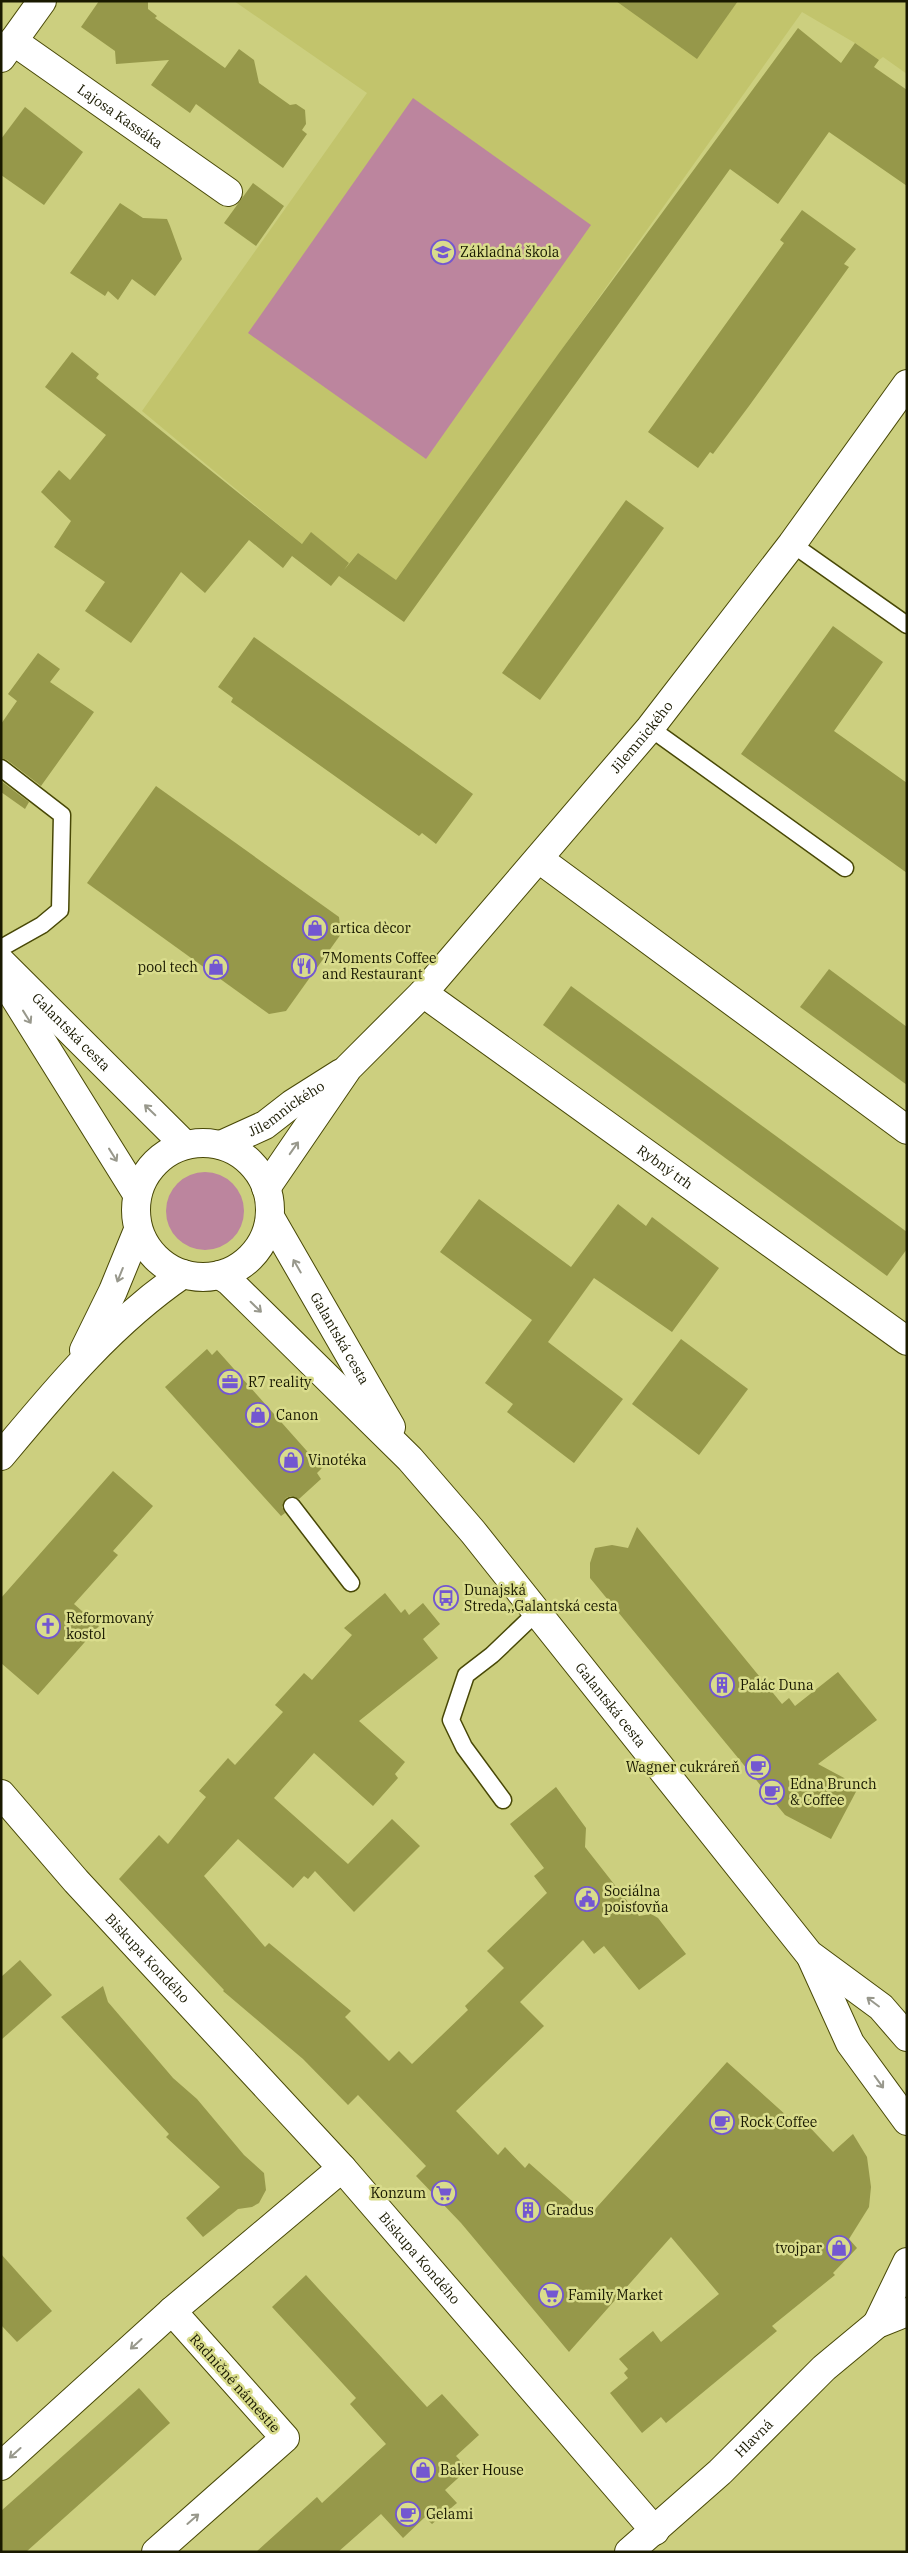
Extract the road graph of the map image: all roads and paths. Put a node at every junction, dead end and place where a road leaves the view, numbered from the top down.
1 (42, 1) edge
2 (7, 50) edge
3 (228, 192) dead end
4 (907, 384) edge
5 (792, 544) junction
6 (907, 625) edge
7 (650, 728) junction
8 (1, 768) edge
9 (539, 859) junction
10 (845, 868) dead end
11 (1, 948) edge
12 (1, 962) edge
13 (1, 976) edge
14 (422, 993) junction
15 (348, 1068) junction
16 (907, 1130) edge
17 (184, 1144) junction
18 (221, 1145) junction
19 (266, 1188) junction
20 (137, 1194) junction
21 (270, 1217) junction
22 (138, 1230) junction
23 (183, 1274) junction
24 (220, 1275) junction
25 (907, 1341) edge
26 (77, 1365) junction
27 (1, 1456) edge
28 (410, 1459) junction
29 (292, 1506) dead end
30 (351, 1583) dead end
31 (536, 1613) junction
32 (1, 1794) edge
33 (503, 1800) dead end
34 (809, 1954) junction
35 (907, 2037) edge
36 (907, 2121) edge
37 (342, 2168) junction
38 (907, 2262) edge
39 (172, 2311) junction
40 (907, 2312) edge
41 (877, 2324) junction
42 (1, 2466) edge
43 (655, 2531) junction
44 (156, 2552) edge
45 (628, 2552) edge

1 - 2 street
2 - 3 street, Lajosa Kassáka
4 - 5 street, Jilemnického
5 - 6 lane
5 - 7 street, Jilemnického
7 - 9 street, Jilemnického
7 - 10 lane
8 - 11 lane
9 - 14 street, Jilemnického
9 - 16 street
17 -> 12 street, Galantská cesta
13 -> 20 street, Galantská cesta
14 - 15 street, Jilemnického
14 - 25 street, Rybný trh
15 - 18 street, Jilemnického
19 -> 15 street, Jilemnického
17 - 18 street
17 - 20 street
18 - 19 street
19 - 21 street
20 - 22 street
21 - 24 street
28 -> 21 street, Galantská cesta
22 - 23 street
22 -> 26 street
23 - 24 street
23 - 26 street
24 -> 28 street, Galantská cesta
26 - 27 street
28 - 31 street, Galantská cesta
29 - 30 lane
31 - 33 lane
31 - 34 street, Galantská cesta
32 - 37 street, Biskupa Kondého
35 -> 34 street
34 -> 36 street
37 - 39 street
37 - 43 street, Biskupa Kondého
38 - 41 street
39 -> 42 street
44 -> 39 street, Radničné námestie
40 - 41 street
41 - 43 street, Hlavná
43 - 45 street, Hlavná

